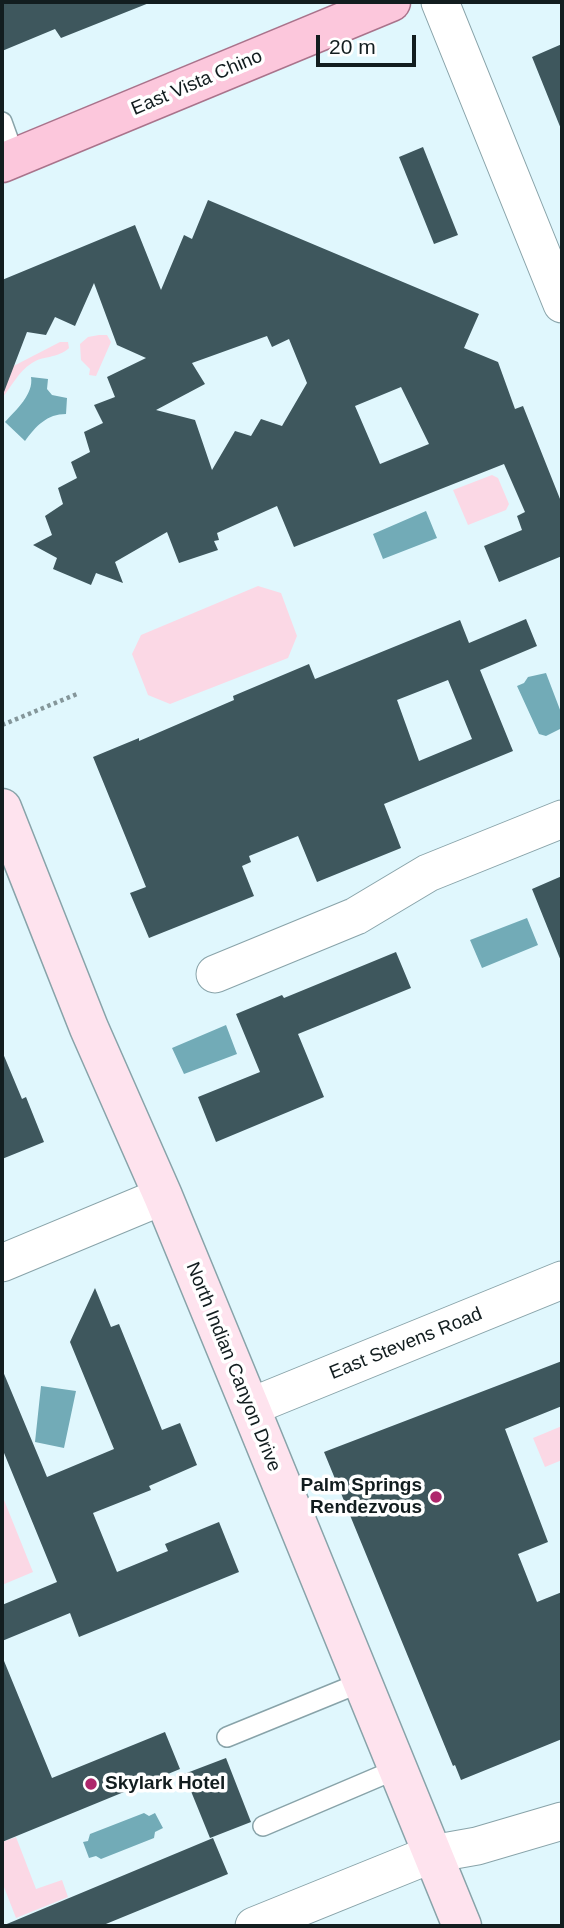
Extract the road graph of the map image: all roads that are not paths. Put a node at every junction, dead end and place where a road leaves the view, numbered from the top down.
1 (391, 2) edge
2 (440, 2) edge
3 (2, 122) edge
4 (9, 161) edge
5 (562, 304) edge
6 (2, 808) edge
7 (562, 819) edge
8 (215, 974) dead end
9 (163, 1196) junction
10 (2, 1262) edge
11 (562, 1280) edge
12 (250, 1407) junction
13 (362, 1682) junction
14 (227, 1737) dead end
15 (397, 1769) junction
16 (562, 1821) edge
17 (264, 1826) dead end
18 (432, 1854) junction
19 (254, 1926) edge
20 (462, 1926) edge

1 - 4 main road, East Vista Chino
2 - 5 street
3 - 4 lane
6 - 9 main road, North Indian Canyon Drive
7 - 8 street
9 - 10 street
9 - 12 main road, North Indian Canyon Drive
11 - 12 street, East Stevens Road
12 - 13 main road, North Indian Canyon Drive
13 - 14 lane
13 - 15 main road, North Indian Canyon Drive
15 - 17 lane
15 - 18 main road, North Indian Canyon Drive
16 - 18 street
18 - 19 street
18 - 20 main road, North Indian Canyon Drive

